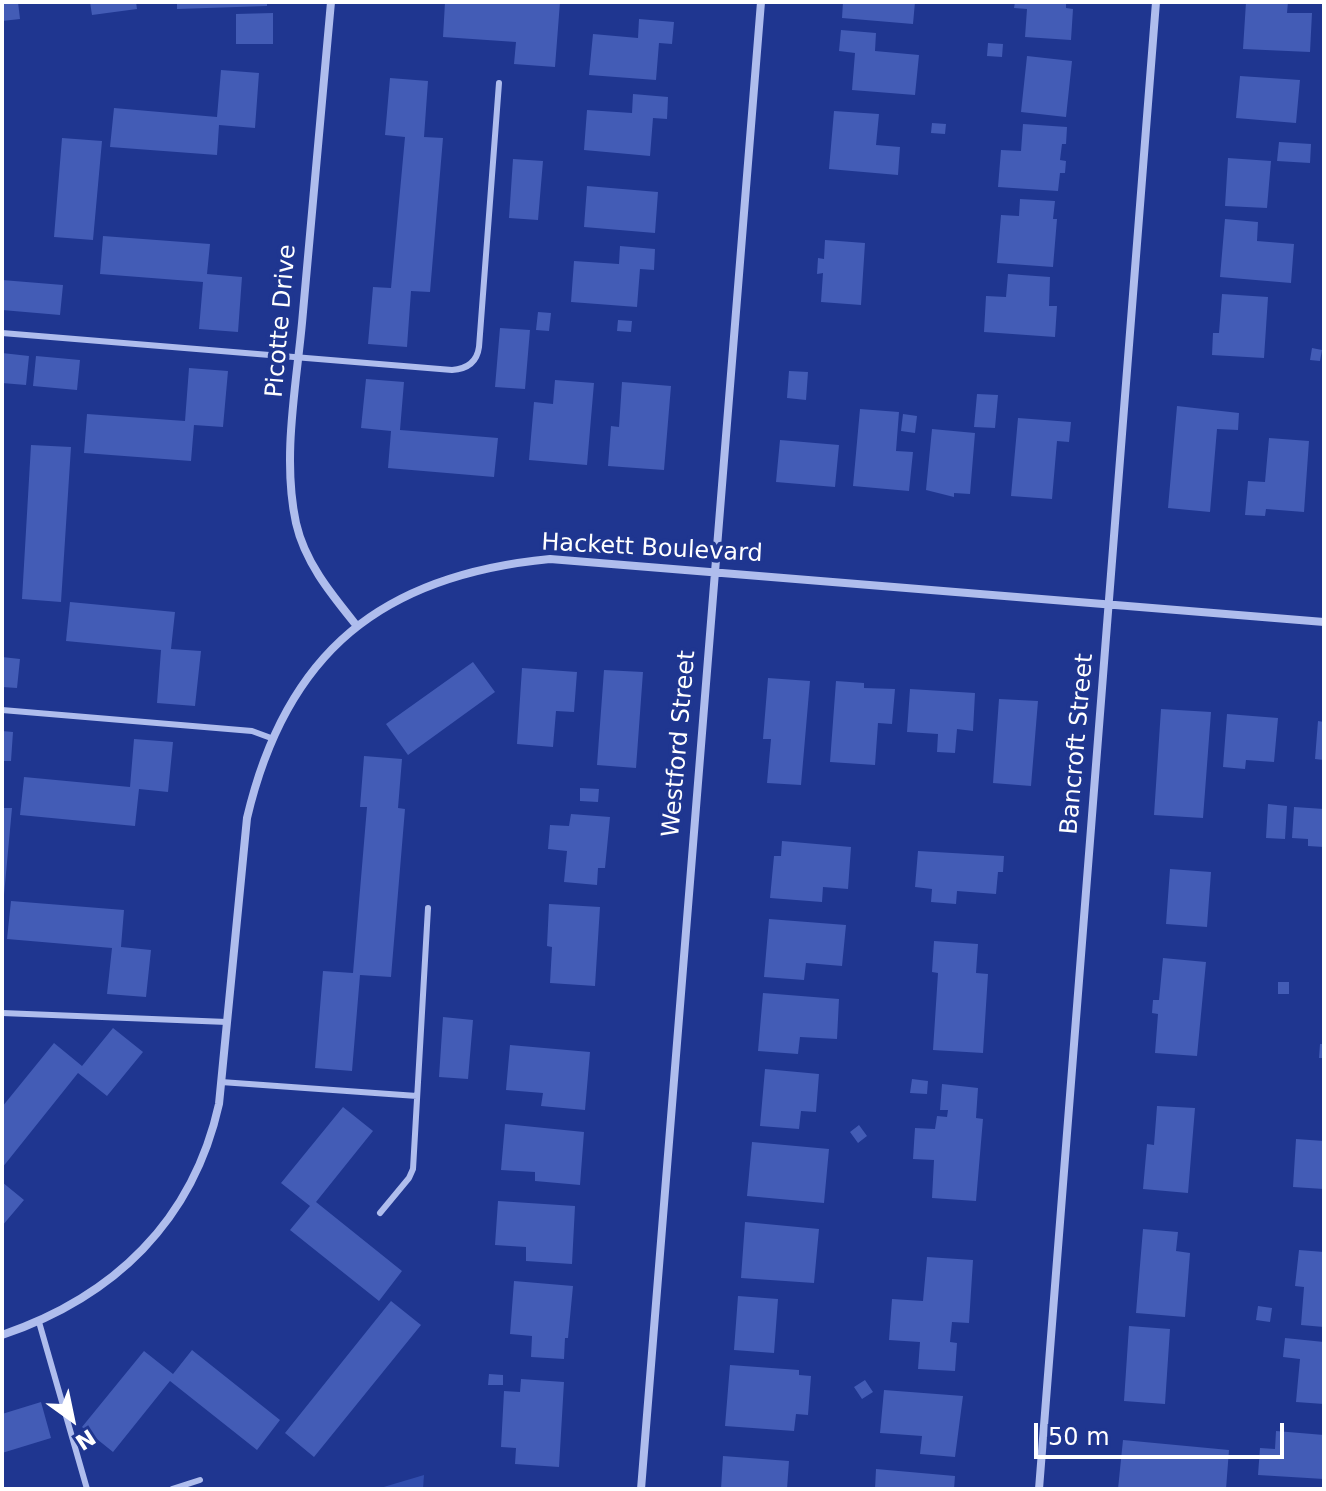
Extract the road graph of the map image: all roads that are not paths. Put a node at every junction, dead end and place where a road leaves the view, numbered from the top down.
1 (331, 2) edge
2 (761, 2) edge
3 (1156, 2) edge
4 (499, 83) dead end
5 (2, 333) edge
6 (298, 357) junction
7 (714, 571) junction
8 (1110, 604) junction
9 (1324, 622) edge
10 (357, 626) junction
11 (2, 710) edge
12 (271, 738) junction
13 (428, 908) dead end
14 (2, 1013) edge
15 (227, 1022) junction
16 (221, 1082) junction
17 (417, 1096) junction
18 (380, 1213) dead end
19 (39, 1322) junction
20 (2, 1335) edge
21 (200, 1480) dead end
22 (87, 1489) edge
23 (172, 1489) edge
24 (641, 1489) edge
25 (1039, 1489) edge

1 - 6 street, Picotte Drive
2 - 7 street, Westford Street
3 - 8 street, Bancroft Street
4 - 6 lane
5 - 6 lane
6 - 10 street, Picotte Drive
7 - 8 street, Hackett Boulevard
7 - 10 street, Hackett Boulevard
7 - 24 street, Westford Street
8 - 9 street, Hackett Boulevard
8 - 25 street, Bancroft Street
10 - 12 street, Hackett Boulevard
11 - 12 lane
12 - 15 street, Hackett Boulevard
13 - 17 lane
14 - 15 lane
15 - 16 street, Hackett Boulevard
16 - 17 lane
16 - 19 street, Hackett Boulevard
17 - 18 lane
19 - 20 street, Hackett Boulevard
19 - 22 lane
21 - 23 lane

